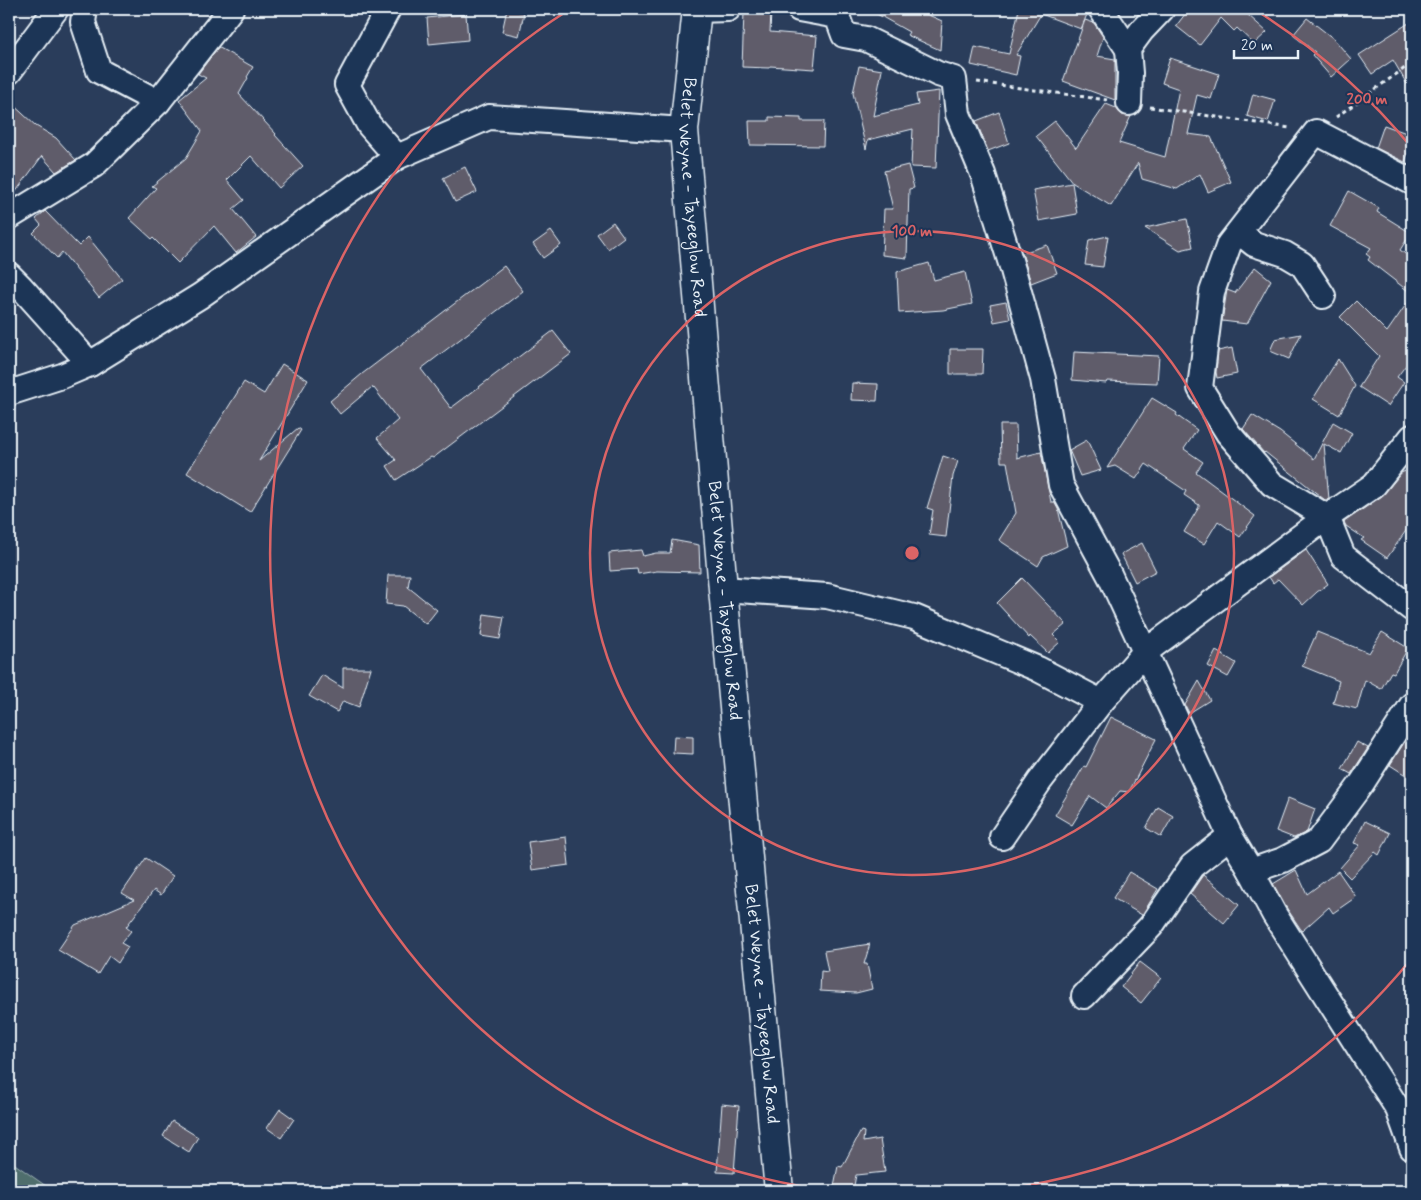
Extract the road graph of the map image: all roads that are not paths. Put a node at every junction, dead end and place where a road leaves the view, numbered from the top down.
1 (56, 9) edge
2 (85, 9) edge
3 (231, 9) edge
4 (388, 9) edge
5 (728, 9) edge
6 (799, 9) edge
7 (1101, 9) edge
8 (1162, 9) edge
9 (697, 10) edge
10 (838, 12) edge
11 (1128, 49) junction
12 (9, 72) edge
13 (158, 102) junction
14 (1129, 103) road end
15 (684, 130) junction
16 (397, 157) junction
17 (1412, 182) edge
18 (9, 217) edge
19 (1239, 232) junction
20 (9, 275) edge
21 (1323, 296) dead end
22 (90, 364) junction
23 (9, 393) edge
24 (1412, 437) edge
25 (1328, 517) junction
26 (723, 589) junction
27 (1412, 609) edge
28 (1146, 652) junction
29 (1101, 702) junction
30 (1412, 704) edge
31 (1230, 836) junction
32 (1002, 837) dead end
33 (1251, 870) junction
34 (1084, 996) dead end
35 (1405, 1106) edge
36 (1412, 1148) edge
37 (779, 1191) edge

1 - 12 street
2 - 13 street
3 - 13 street
4 - 16 street
5 - 9 street
6 - 10 street
7 - 11 street
8 - 11 street
9 - 15 main road, Belet Weyne - Tayeeglow Road
10 - 28 street
11 - 14 street
13 - 18 street
15 - 16 street
15 - 26 main road, Belet Weyne - Tayeeglow Road
16 - 22 street
17 - 19 street
19 - 21 street
19 - 25 street
20 - 22 street
22 - 23 street
24 - 25 street
25 - 27 street
25 - 28 street
26 - 29 street
26 - 37 main road, Belet Weyne - Tayeeglow Road
28 - 29 street
28 - 31 street
29 - 32 street
30 - 33 street
31 - 33 street
31 - 34 street
33 - 35 street
35 - 36 street

